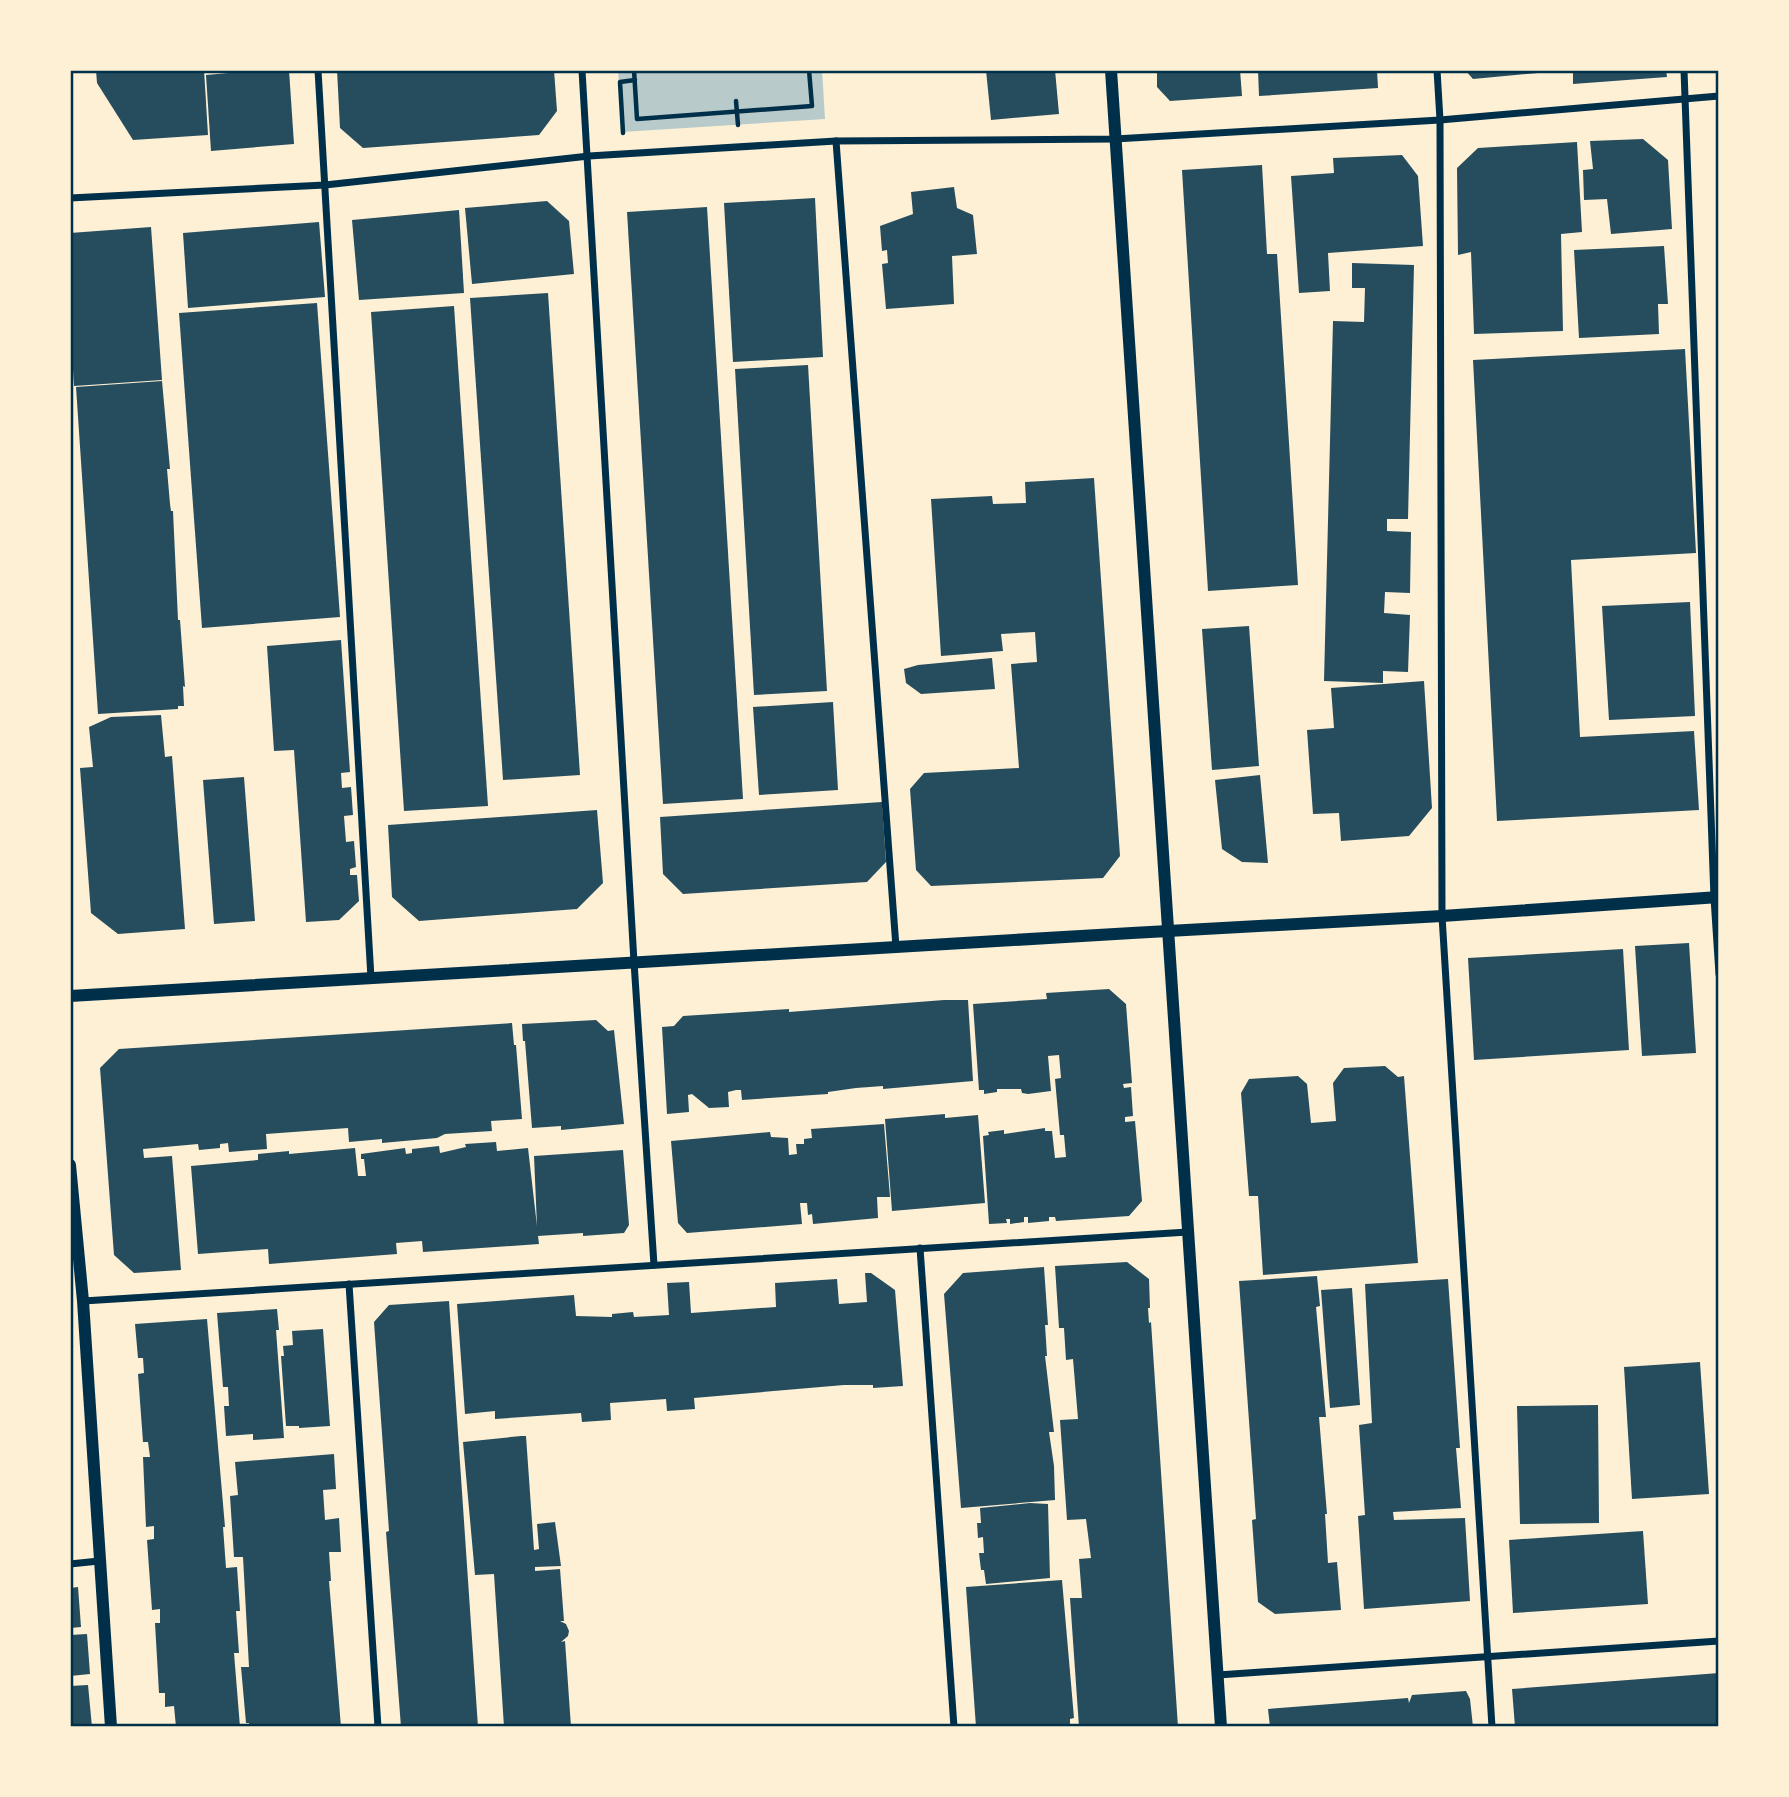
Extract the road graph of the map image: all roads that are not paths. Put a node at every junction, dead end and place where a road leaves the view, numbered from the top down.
1 (318, 70) edge
2 (582, 70) edge
3 (1111, 70) edge
4 (1437, 70) edge
5 (1684, 70) edge
6 (1719, 96) edge
7 (1685, 98) junction
8 (1440, 120) junction
9 (1115, 139) junction
10 (836, 141) junction
11 (589, 156) junction
12 (325, 185) junction
13 (70, 198) edge
14 (1716, 898) edge
15 (1442, 916) junction
16 (1168, 931) junction
17 (896, 947) junction
18 (634, 962) junction
19 (1719, 974) edge
20 (371, 978) junction
21 (70, 996) edge
22 (70, 1165) edge
23 (1188, 1232) junction
24 (920, 1248) junction
25 (654, 1265) junction
26 (349, 1284) junction
27 (83, 1301) junction
28 (99, 1561) junction
29 (70, 1564) edge
30 (1719, 1641) edge
31 (1488, 1657) junction
32 (1218, 1675) junction
33 (111, 1727) edge
34 (379, 1727) edge
35 (954, 1727) edge
36 (1222, 1727) edge
37 (1492, 1727) edge

1 - 12 street
2 - 11 street
3 - 9 street
4 - 8 street
5 - 7 street
6 - 7 street
7 - 8 street
7 - 14 street
8 - 9 street
8 - 15 street
9 - 10 street
9 - 16 street
10 - 11 street
10 - 17 street
11 - 12 street
11 - 18 street
12 - 13 street
12 - 20 street
14 - 15 street
14 - 19 street
15 - 16 street
15 - 31 street
16 - 17 street
16 - 23 street
17 - 18 street
18 - 20 street
18 - 25 street
20 - 21 street
22 - 27 street
23 - 24 street
23 - 32 street
24 - 25 street
24 - 35 street
25 - 26 street
26 - 27 street
26 - 34 street
27 - 28 street
28 - 29 street
28 - 33 street
30 - 31 street
31 - 32 street
31 - 37 street
32 - 36 street

